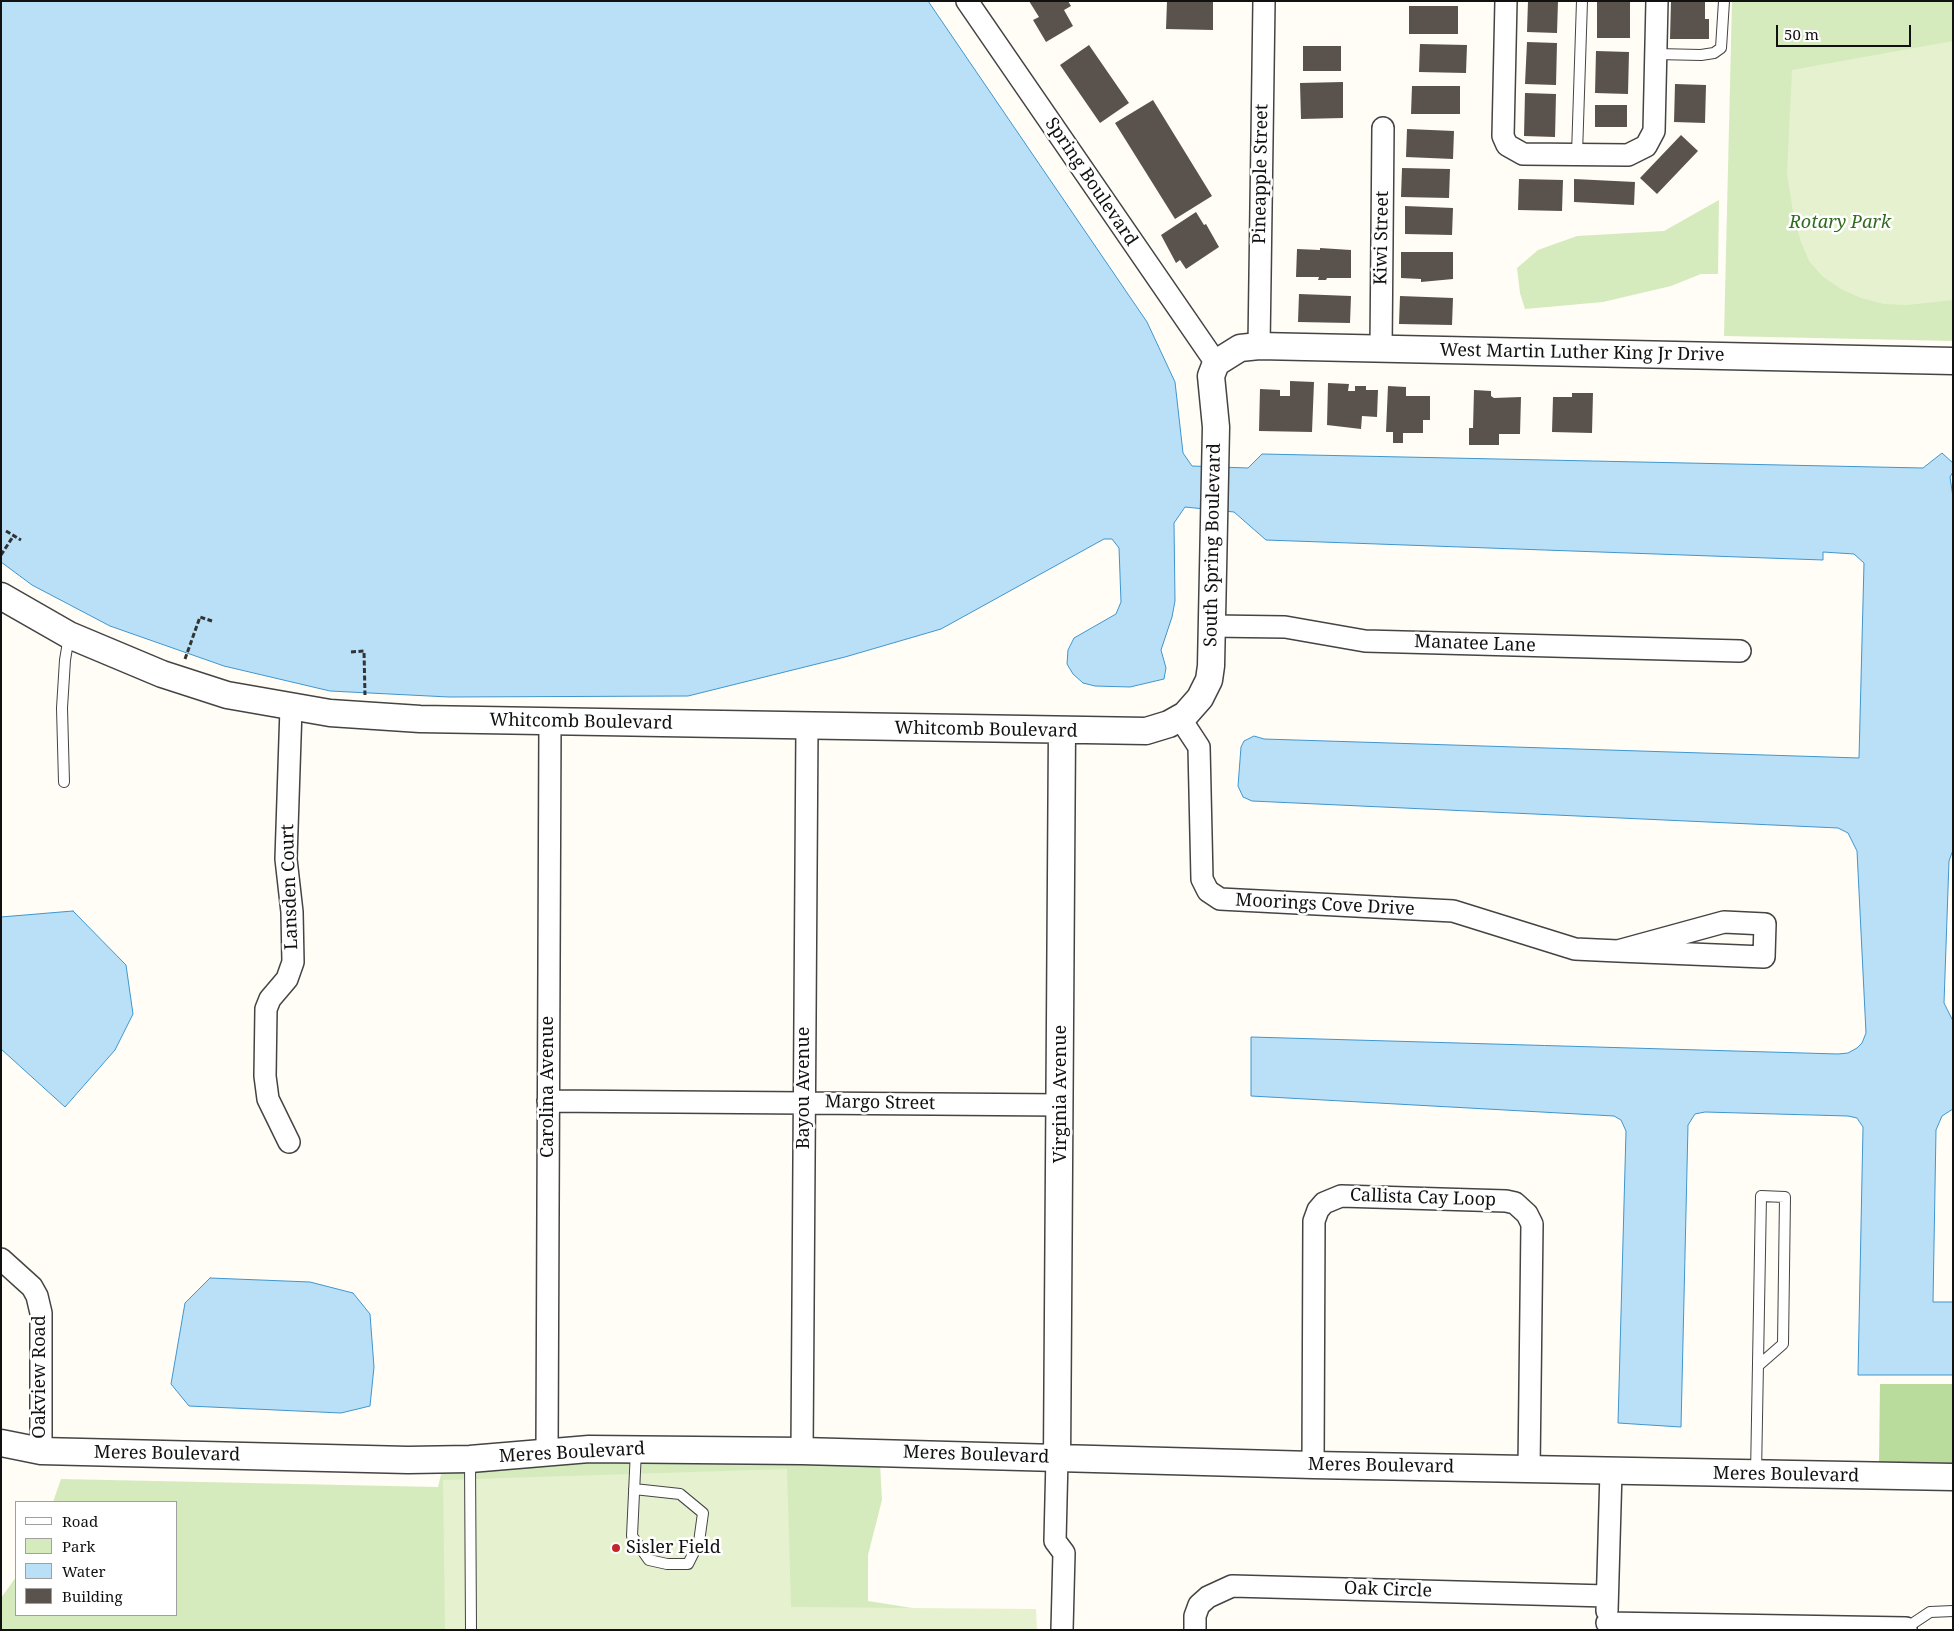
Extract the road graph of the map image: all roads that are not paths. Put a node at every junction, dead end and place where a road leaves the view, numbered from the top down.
1 (967, 1) edge
2 (1264, 1) edge
3 (1506, 1) edge
4 (1582, 1) edge
5 (1657, 1) edge
6 (1724, 1) edge
7 (1656, 54) junction
8 (1383, 128) dead end
9 (1577, 154) junction
10 (1259, 346) junction
11 (1381, 349) junction
12 (1953, 361) edge
13 (1216, 363) junction
14 (1, 596) edge
15 (1212, 626) junction
16 (69, 635) junction
17 (1740, 652) dead end
18 (291, 708) junction
19 (1180, 718) junction
20 (550, 722) junction
21 (807, 726) junction
22 (1062, 731) junction
23 (64, 782) dead end
24 (1618, 951) junction
25 (548, 1101) junction
26 (804, 1103) junction
27 (1061, 1105) junction
28 (289, 1142) dead end
29 (1, 1259) edge
30 (1759, 1365) junction
31 (1, 1443) edge
32 (636, 1449) junction
33 (41, 1451) junction
34 (802, 1451) junction
35 (547, 1452) junction
36 (1057, 1458) junction
37 (470, 1459) junction
38 (1314, 1465) junction
39 (1528, 1469) junction
40 (1611, 1471) junction
41 (1756, 1475) junction
42 (1953, 1477) edge
43 (634, 1490) junction
44 (1607, 1596) junction
45 (1953, 1611) edge
46 (1607, 1627) edge
47 (1906, 1629) edge
48 (471, 1630) edge
49 (1062, 1630) edge
50 (1196, 1630) edge

1 - 13 street, Spring Boulevard
2 - 10 street, Pineapple Street
3 - 9 street
4 - 9 lane
5 - 7 street
6 - 7 lane
7 - 9 street
8 - 11 street, Kiwi Street
10 - 11 street, West Martin Luther King Jr Drive
10 - 13 street, West Martin Luther King Jr Drive
11 - 12 street, West Martin Luther King Jr Drive
13 - 15 street, South Spring Boulevard
14 - 16 street, Whitcomb Boulevard
15 - 17 street, Manatee Lane
15 - 19 street, South Spring Boulevard
16 - 18 street, Whitcomb Boulevard
16 - 23 lane
18 - 20 street, Whitcomb Boulevard
18 - 28 street, Lansden Court
19 - 22 street, Whitcomb Boulevard
19 - 24 street, Moorings Cove Drive
20 - 21 street, Whitcomb Boulevard
20 - 25 street, Carolina Avenue
21 - 22 street, Whitcomb Boulevard
21 - 26 street, Bayou Avenue
22 - 27 street, Virginia Avenue
24 - 24 street, Moorings Cove Drive
25 - 26 street, Margo Street
25 - 35 street, Carolina Avenue
26 - 27 street, Margo Street
26 - 34 street, Bayou Avenue
27 - 36 street, Virginia Avenue
29 - 33 street, Oakview Road
30 - 30 lane
30 - 41 lane
31 - 33 street, Meres Boulevard
32 - 34 street, Meres Boulevard
32 - 35 street, Meres Boulevard
32 - 43 lane
33 - 37 street, Meres Boulevard
34 - 36 street, Meres Boulevard
35 - 37 street, Meres Boulevard
36 - 38 street, Meres Boulevard
36 - 49 street
37 - 48 lane
38 - 39 street, Meres Boulevard
38 - 39 street, Callista Cay Loop
39 - 40 street, Meres Boulevard
40 - 41 street, Meres Boulevard
40 - 44 street
41 - 42 street, Meres Boulevard
43 - 43 lane
44 - 46 street
44 - 50 street, Oak Circle
45 - 47 lane
46 - 47 street

